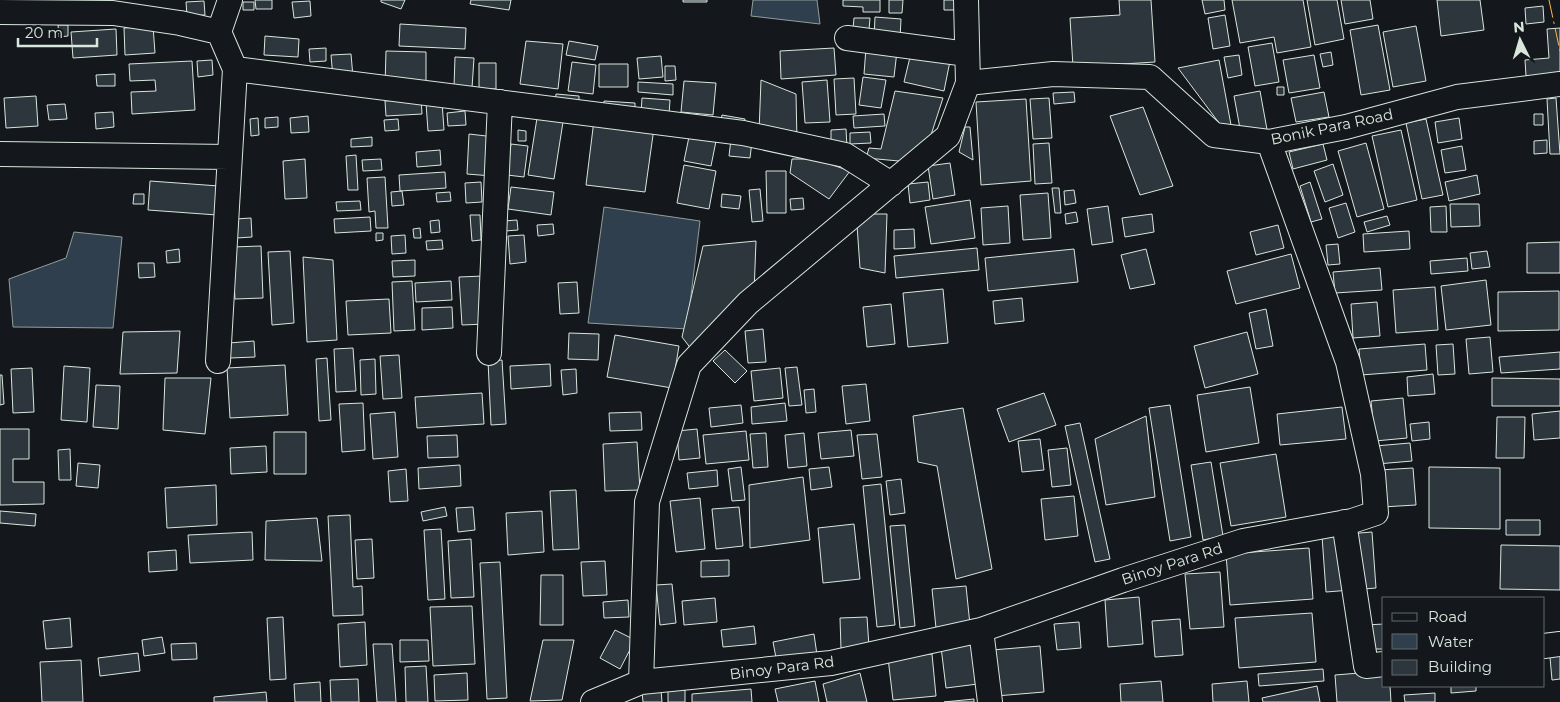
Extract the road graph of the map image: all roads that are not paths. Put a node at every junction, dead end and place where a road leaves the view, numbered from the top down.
1 (230, 0) edge
2 (966, 0) edge
3 (0, 12) edge
4 (219, 32) junction
5 (847, 38) dead end
6 (967, 54) junction
7 (235, 69) junction
8 (968, 83) junction
9 (1560, 84) edge
10 (500, 102) junction
11 (1269, 142) junction
12 (0, 154) edge
13 (230, 157) junction
14 (891, 184) junction
15 (489, 353) dead end
16 (218, 361) dead end
17 (1344, 522) junction
18 (981, 630) junction
19 (1560, 644) edge
20 (1545, 646) edge
21 (1382, 664) edge
22 (641, 682) junction
23 (593, 702) edge
24 (990, 702) edge

1 - 4 street
2 - 6 street
3 - 4 street
4 - 7 street
5 - 6 street
6 - 8 street
7 - 10 street
7 - 13 street
8 - 11 street, Bonik Para Road
8 - 14 street
9 - 11 street, Bonik Para Road
10 - 14 street
10 - 15 street
11 - 17 street, Binoy Para Rd
12 - 13 street
13 - 16 street
14 - 22 street
17 - 18 street, Binoy Para Rd
17 - 21 street
18 - 22 street, Binoy Para Rd
18 - 24 street
19 - 20 street
22 - 23 street, Binoy Para Rd

